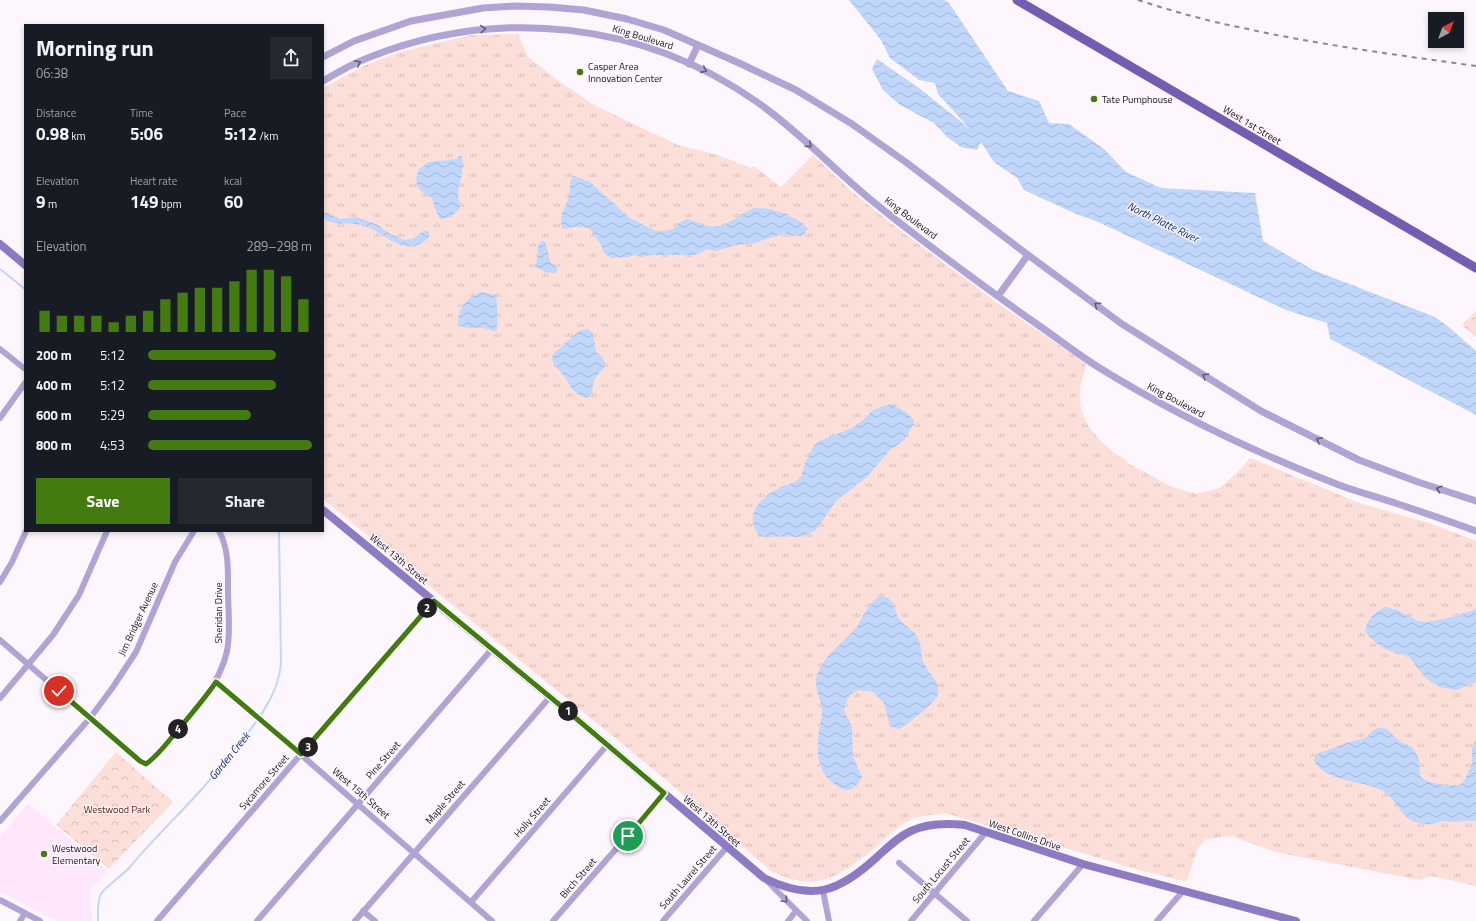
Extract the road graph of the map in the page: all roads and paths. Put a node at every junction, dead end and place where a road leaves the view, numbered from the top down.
1 (1017, 0) edge
2 (698, 45) junction
3 (324, 56) edge
4 (689, 64) junction
5 (324, 80) edge
6 (0, 244) edge
7 (1028, 255) junction
8 (24, 265) edge
9 (1476, 268) edge
10 (998, 296) junction
11 (0, 349) edge
12 (24, 368) edge
13 (24, 384) edge
14 (0, 418) edge
15 (1476, 501) edge
16 (324, 511) edge
17 (1476, 531) edge
18 (26, 532) edge
19 (107, 532) edge
20 (193, 532) edge
21 (219, 532) edge
22 (0, 582) edge
23 (434, 601) junction
24 (0, 640) edge
25 (492, 649) junction
26 (28, 665) junction
27 (216, 682) junction
28 (550, 697) junction
29 (0, 698) edge
30 (90, 718) junction
31 (608, 744) junction
32 (301, 754) junction
33 (664, 793) junction
34 (358, 804) junction
35 (0, 821) edge
36 (986, 832) junction
37 (727, 847) junction
38 (414, 853) junction
39 (899, 862) dead end
40 (1083, 864) junction
41 (764, 878) junction
42 (823, 891) junction
43 (1183, 891) junction
44 (934, 893) junction
45 (0, 900) edge
46 (471, 902) junction
47 (364, 911) junction
48 (796, 911) junction
49 (25, 913) junction
50 (1282, 919) edge
51 (20, 921) edge
52 (40, 921) edge
53 (157, 921) edge
54 (257, 921) edge
55 (355, 921) edge
56 (375, 921) edge
57 (492, 921) edge
58 (553, 921) edge
59 (663, 921) edge
60 (788, 921) edge
61 (807, 921) edge
62 (829, 921) edge
63 (910, 921) edge
64 (967, 921) edge
65 (1034, 921) edge
66 (1157, 921) edge
67 (1296, 921) edge

1 - 9 main road, West 1st Street
2 - 3 street, King Boulevard
2 - 4 street
2 - 7 street, King Boulevard
5 -> 4 street, King Boulevard
4 -> 10 street, King Boulevard
6 - 8 main road
7 - 10 street
15 -> 7 street, King Boulevard
10 - 17 street, King Boulevard
11 - 12 street
13 - 14 street
16 - 23 main road, West 13th Street
18 - 22 street
19 - 26 street
20 - 30 street, Jim Bridger Avenue
21 - 27 street, Sheridan Drive
23 - 25 main road, West 13th Street
23 - 32 street, Sycamore Street
24 - 26 street
25 - 28 main road, West 13th Street
25 - 34 street, Pine Street
26 - 29 street
26 - 30 street
27 - 30 street, Sheridan Drive
27 - 32 street, West 15th Street
28 - 31 main road, West 13th Street
28 - 38 street, Maple Street
30 - 35 street, Jim Bridger Avenue
31 - 33 main road, West 13th Street
31 - 46 street, Holly Street
32 - 34 street, West 15th Street
32 - 53 street, Sycamore Street
33 - 37 main road, West 13th Street
33 - 58 street, Birch Street
34 - 38 street, West 15th Street
34 - 54 street, Pine Street
36 - 40 main road, West Collins Drive
36 - 42 main road, West Collins Drive
36 - 44 street, South Locust Street
37 - 41 main road, West 13th Street
37 - 59 street, South Laurel Street
38 - 46 street, West 15th Street
38 - 47 street, Maple Street
39 - 44 street
40 - 43 main road, West Collins Drive
40 - 65 street
41 - 42 main road, West Collins Drive
41 -> 48 street, West 13th Street
42 - 62 street
43 - 50 main road, West Collins Drive
43 - 66 street
44 - 63 street, South Locust Street
44 - 64 street
45 - 49 street
46 - 57 street, West 15th Street
47 - 55 street, Maple Street
47 - 56 street
48 - 60 street
48 - 61 street, West 13th Street
49 - 51 street
49 - 52 street
50 - 67 main road, West Collins Drive

